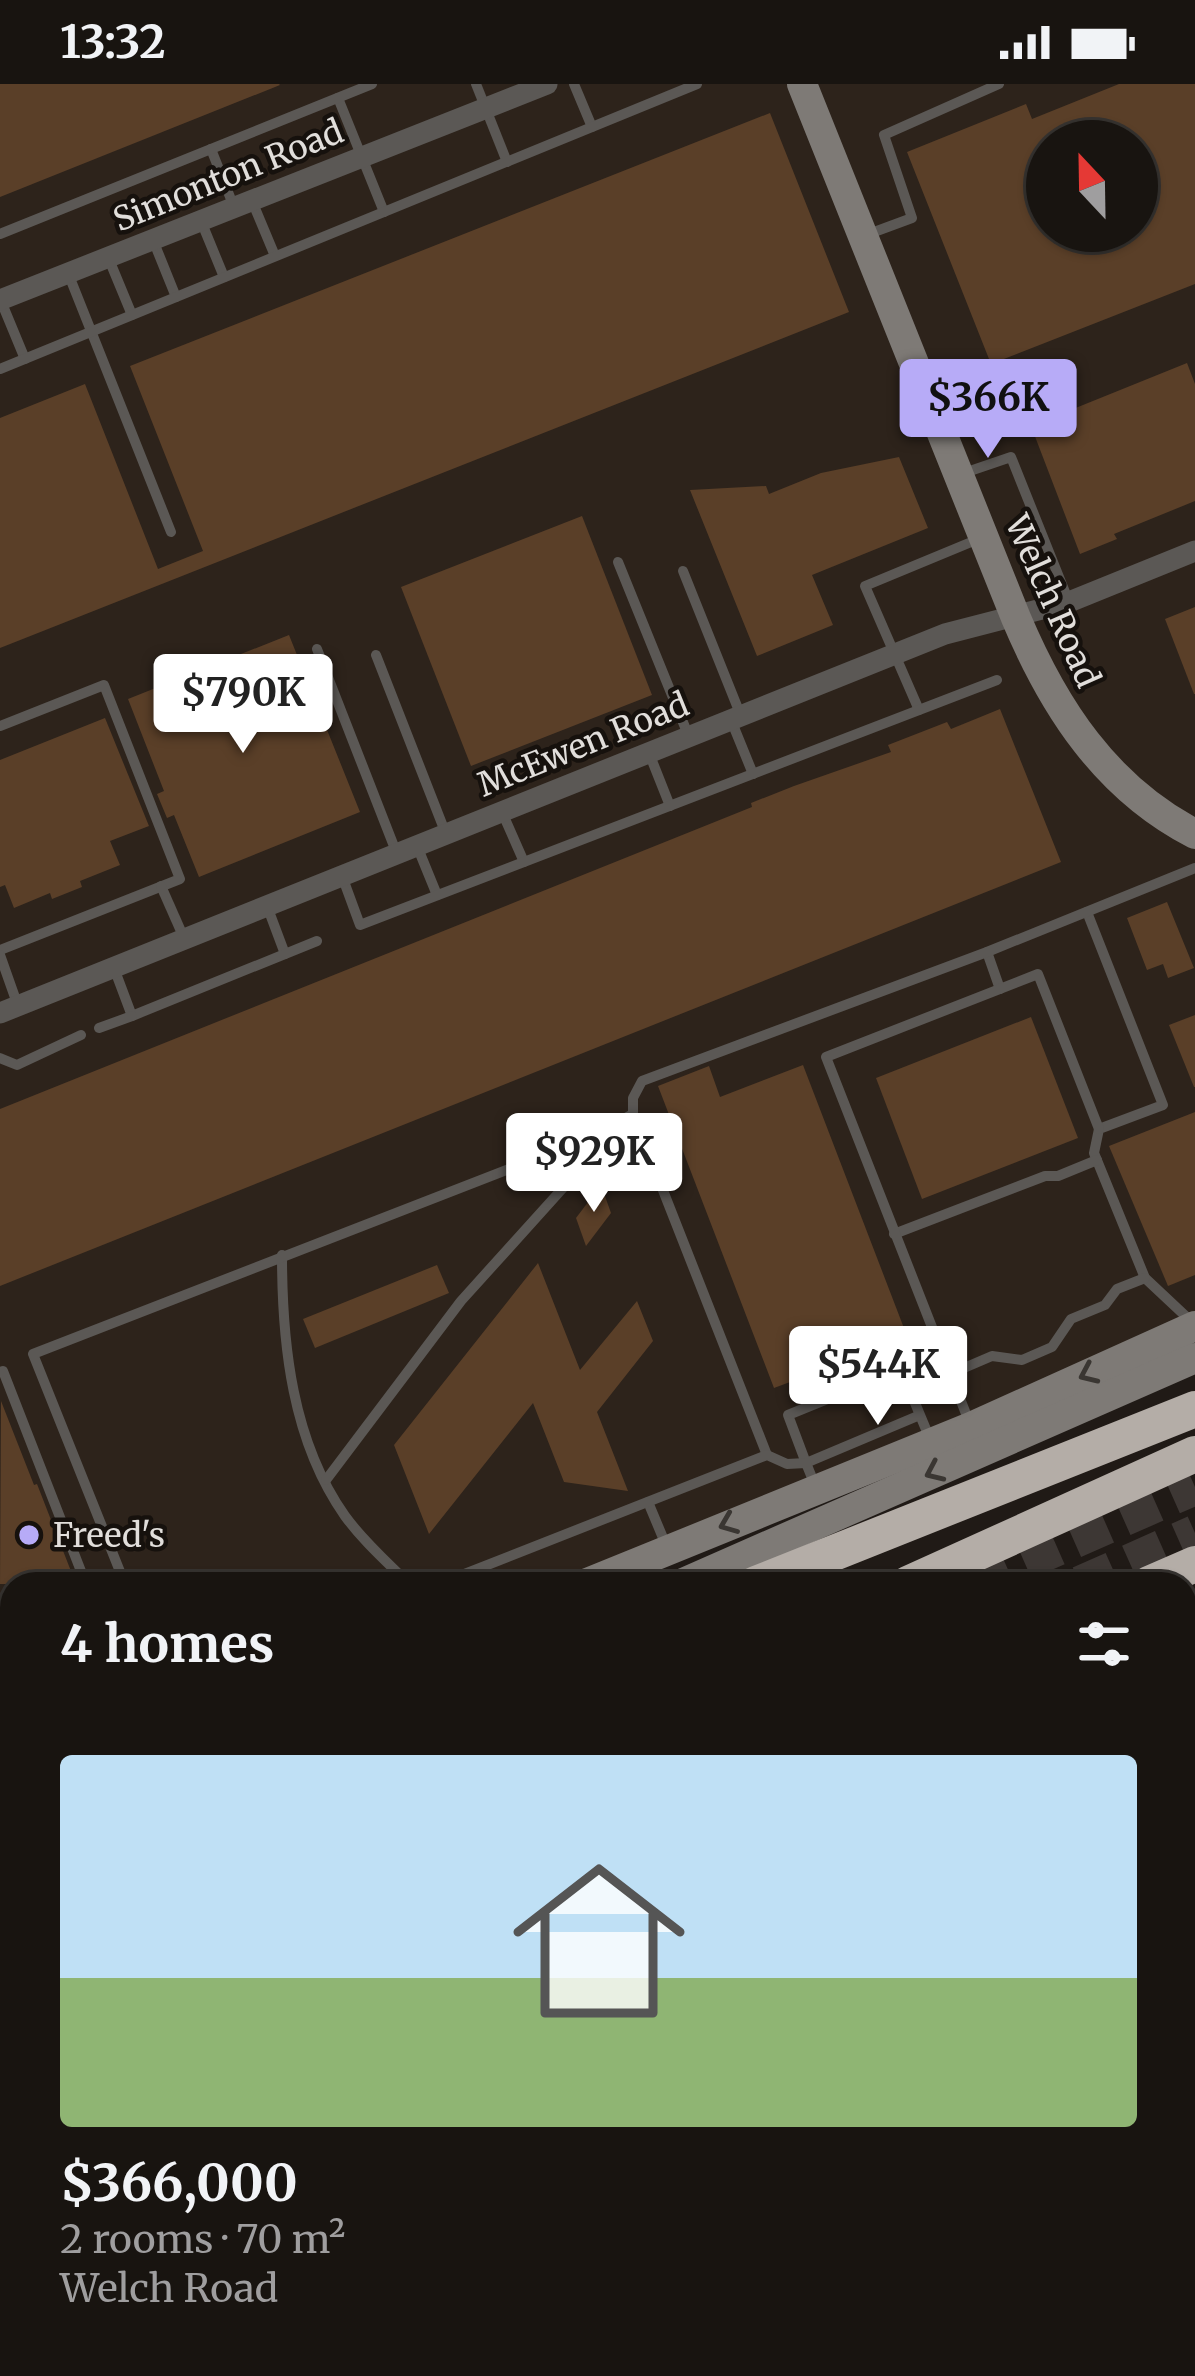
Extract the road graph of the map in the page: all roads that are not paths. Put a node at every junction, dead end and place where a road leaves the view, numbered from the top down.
1 (371, 84) edge
2 (476, 84) edge
3 (547, 84) edge
4 (574, 84) edge
5 (654, 84) edge
6 (697, 84) edge
7 (802, 84) edge
8 (999, 84) edge
9 (338, 98) junction
10 (660, 99) junction
11 (485, 109) junction
12 (592, 127) junction
13 (211, 149) junction
14 (362, 158) junction
15 (507, 162) junction
16 (243, 204) junction
17 (384, 212) junction
18 (201, 221) junction
19 (0, 234) edge
20 (862, 236) junction
21 (153, 240) junction
22 (275, 256) junction
23 (108, 257) junction
24 (68, 274) junction
25 (224, 277) junction
26 (176, 297) junction
27 (0, 299) edge
28 (132, 314) junction
29 (92, 331) junction
30 (25, 358) junction
31 (0, 368) edge
32 (958, 476) junction
33 (171, 532) dead end
34 (984, 537) junction
35 (1195, 551) edge
36 (618, 562) dead end
37 (683, 571) dead end
38 (1070, 602) junction
39 (1016, 618) junction
40 (316, 649) dead end
41 (376, 655) dead end
42 (895, 655) junction
43 (997, 680) dead end
44 (919, 710) junction
45 (736, 718) junction
46 (0, 726) edge
47 (689, 737) junction
48 (649, 753) junction
49 (753, 774) junction
50 (670, 806) junction
51 (502, 812) junction
52 (446, 834) junction
53 (1195, 834) edge
54 (407, 850) junction
55 (524, 862) junction
56 (1195, 868) edge
57 (342, 876) junction
58 (161, 886) junction
59 (437, 895) junction
60 (267, 906) junction
61 (1087, 912) junction
62 (184, 940) junction
63 (317, 941) dead end
64 (987, 952) junction
65 (0, 953) edge
66 (285, 954) junction
67 (114, 968) junction
68 (1000, 989) junction
69 (9, 1010) edge
70 (132, 1016) junction
71 (99, 1028) dead end
72 (81, 1035) dead end
73 (0, 1058) edge
74 (633, 1114) junction
75 (1099, 1130) junction
76 (589, 1138) junction
77 (1097, 1160) junction
78 (894, 1234) junction
79 (282, 1256) junction
80 (1145, 1278) junction
81 (1195, 1326) edge
82 (1195, 1358) edge
83 (0, 1372) edge
84 (950, 1373) junction
85 (1195, 1409) edge
86 (971, 1427) junction
87 (926, 1429) junction
88 (1195, 1454) edge
89 (767, 1455) junction
90 (811, 1476) junction
91 (326, 1480) junction
92 (648, 1502) junction
93 (667, 1548) junction
94 (81, 1572) edge
95 (120, 1572) edge
96 (397, 1572) edge
97 (470, 1572) edge
98 (612, 1572) edge
99 (709, 1572) edge
100 (786, 1572) edge
101 (934, 1572) edge

1 - 9 lane
2 - 11 lane
3 - 11 street, Simonton Road
4 - 12 lane
5 - 10 lane
6 - 10 lane
7 - 20 main road, Welch Road
8 - 20 lane
9 - 13 lane
9 - 14 lane
10 - 12 lane
11 - 14 street, Simonton Road
11 - 15 lane
12 - 15 lane
13 - 16 lane
13 - 19 lane
14 - 16 street, Simonton Road
14 - 17 lane
15 - 17 lane
16 - 18 street, Simonton Road
16 - 22 lane
17 - 22 lane
18 - 21 street, Simonton Road
18 - 25 lane
20 - 32 main road, Welch Road
21 - 23 street, Simonton Road
21 - 26 lane
22 - 25 lane
23 - 24 street, Simonton Road
23 - 28 lane
24 - 27 street, Simonton Road
24 - 29 lane
25 - 26 lane
26 - 28 lane
27 - 30 lane
28 - 29 lane
29 - 30 lane
29 - 33 lane
30 - 31 lane
32 - 34 main road, Welch Road
32 - 38 lane
34 - 39 main road, Welch Road
34 - 42 lane
35 - 38 street, McEwen Road
36 - 47 lane
37 - 45 lane
38 - 39 street, McEwen Road
39 - 42 street, McEwen Road
39 - 53 main road, Welch Road
40 - 54 lane
41 - 52 lane
42 - 44 lane
42 - 45 street, McEwen Road
43 - 44 lane
44 - 49 lane
45 - 47 street, McEwen Road
45 - 49 lane
46 - 58 lane
47 - 48 street, McEwen Road
48 - 50 lane
48 - 51 street, McEwen Road
49 - 50 lane
50 - 55 lane
51 - 52 street, McEwen Road
51 - 55 lane
52 - 54 street, McEwen Road
54 - 57 street, McEwen Road
54 - 59 lane
55 - 59 lane
56 - 61 lane
57 - 59 lane
57 - 60 street, McEwen Road
58 - 62 lane
58 - 65 lane
60 - 62 street, McEwen Road
60 - 66 lane
61 - 64 lane
61 - 75 lane
62 - 67 street, McEwen Road
63 - 66 lane
64 - 68 lane
64 - 74 lane
65 - 69 lane
66 - 70 lane
67 - 69 street, McEwen Road
67 - 70 lane
68 - 75 lane
68 - 78 lane
70 - 71 lane
72 - 73 lane
74 - 76 lane
74 - 89 lane
75 - 77 lane
76 - 79 lane
76 - 91 lane
77 - 78 lane
77 - 80 lane
78 - 84 lane
79 - 91 lane
79 - 95 lane
80 - 81 lane
80 - 84 lane
81 -> 86 main road
82 -> 99 main road
83 - 94 lane
84 - 86 lane
85 - 100 highway
86 - 87 main road
87 - 90 main road
87 - 90 lane
88 - 101 highway
89 - 90 lane
89 - 92 lane
90 -> 93 main road
91 - 96 lane
92 - 93 lane
92 - 97 lane
93 - 98 main road

